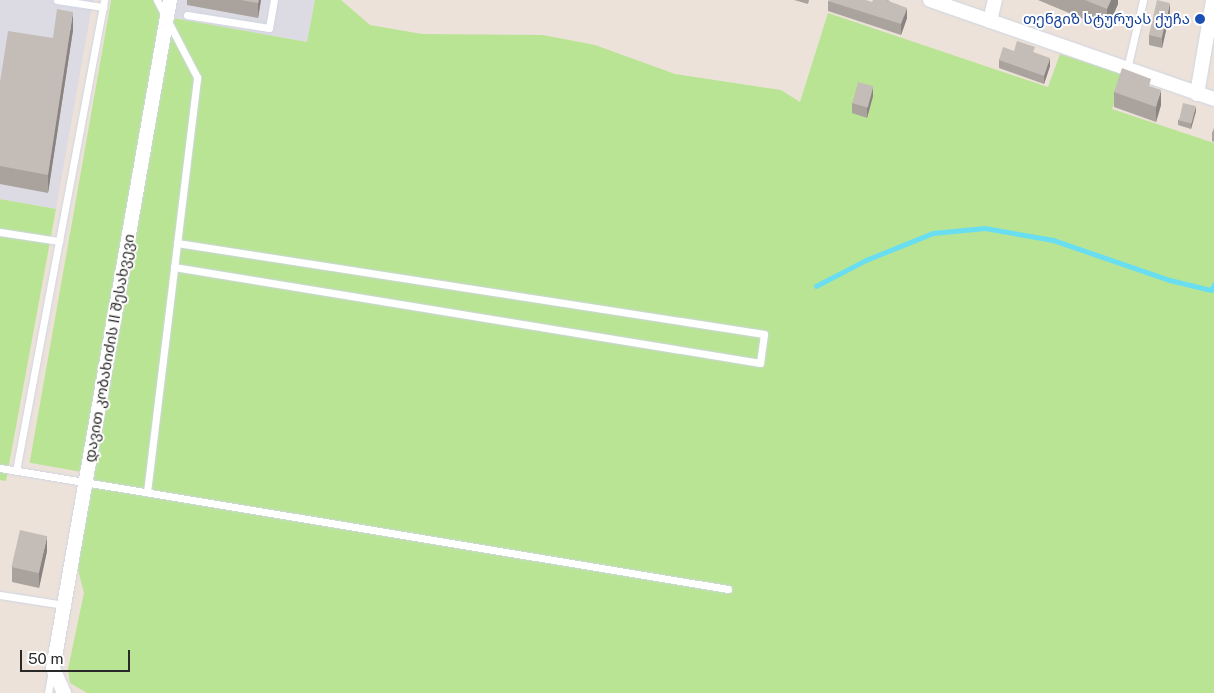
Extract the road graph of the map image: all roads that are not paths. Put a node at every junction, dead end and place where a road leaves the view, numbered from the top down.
1 (57, 0) edge
2 (157, 0) edge
3 (170, 0) edge
4 (274, 0) edge
5 (930, 0) edge
6 (995, 0) edge
7 (1143, 0) edge
8 (1212, 0) edge
9 (103, 4) edge
10 (187, 15) dead end
11 (167, 18) junction
12 (990, 21) junction
13 (1127, 69) junction
14 (1197, 94) junction
15 (1214, 99) edge
16 (0, 232) edge
17 (59, 241) junction
18 (177, 243) junction
19 (174, 267) junction
20 (0, 468) edge
21 (16, 470) junction
22 (86, 482) junction
23 (147, 492) junction
24 (728, 589) dead end
25 (0, 595) edge
26 (64, 605) junction
27 (53, 668) junction
28 (48, 693) edge
29 (64, 693) edge

1 - 9 lane
2 - 11 lane
3 - 11 street, დავით კობახიძის II შესახვევი
4 - 10 lane
5 - 12 street
6 - 12 street
7 - 13 lane
8 - 14 street
9 - 17 lane
11 - 18 lane
11 - 22 street, დავით კობახიძის II შესახვევი
12 - 13 street
13 - 14 street
14 - 15 street
16 - 17 lane
17 - 21 lane
18 - 19 lane
18 - 19 lane
19 - 23 lane
20 - 21 lane
21 - 22 lane
22 - 23 lane
22 - 26 street, დავით კობახიძის II შესახვევი
23 - 24 lane
25 - 26 lane
26 - 27 street, დავით კობახიძის II შესახვევი
27 - 28 lane
27 - 29 street

